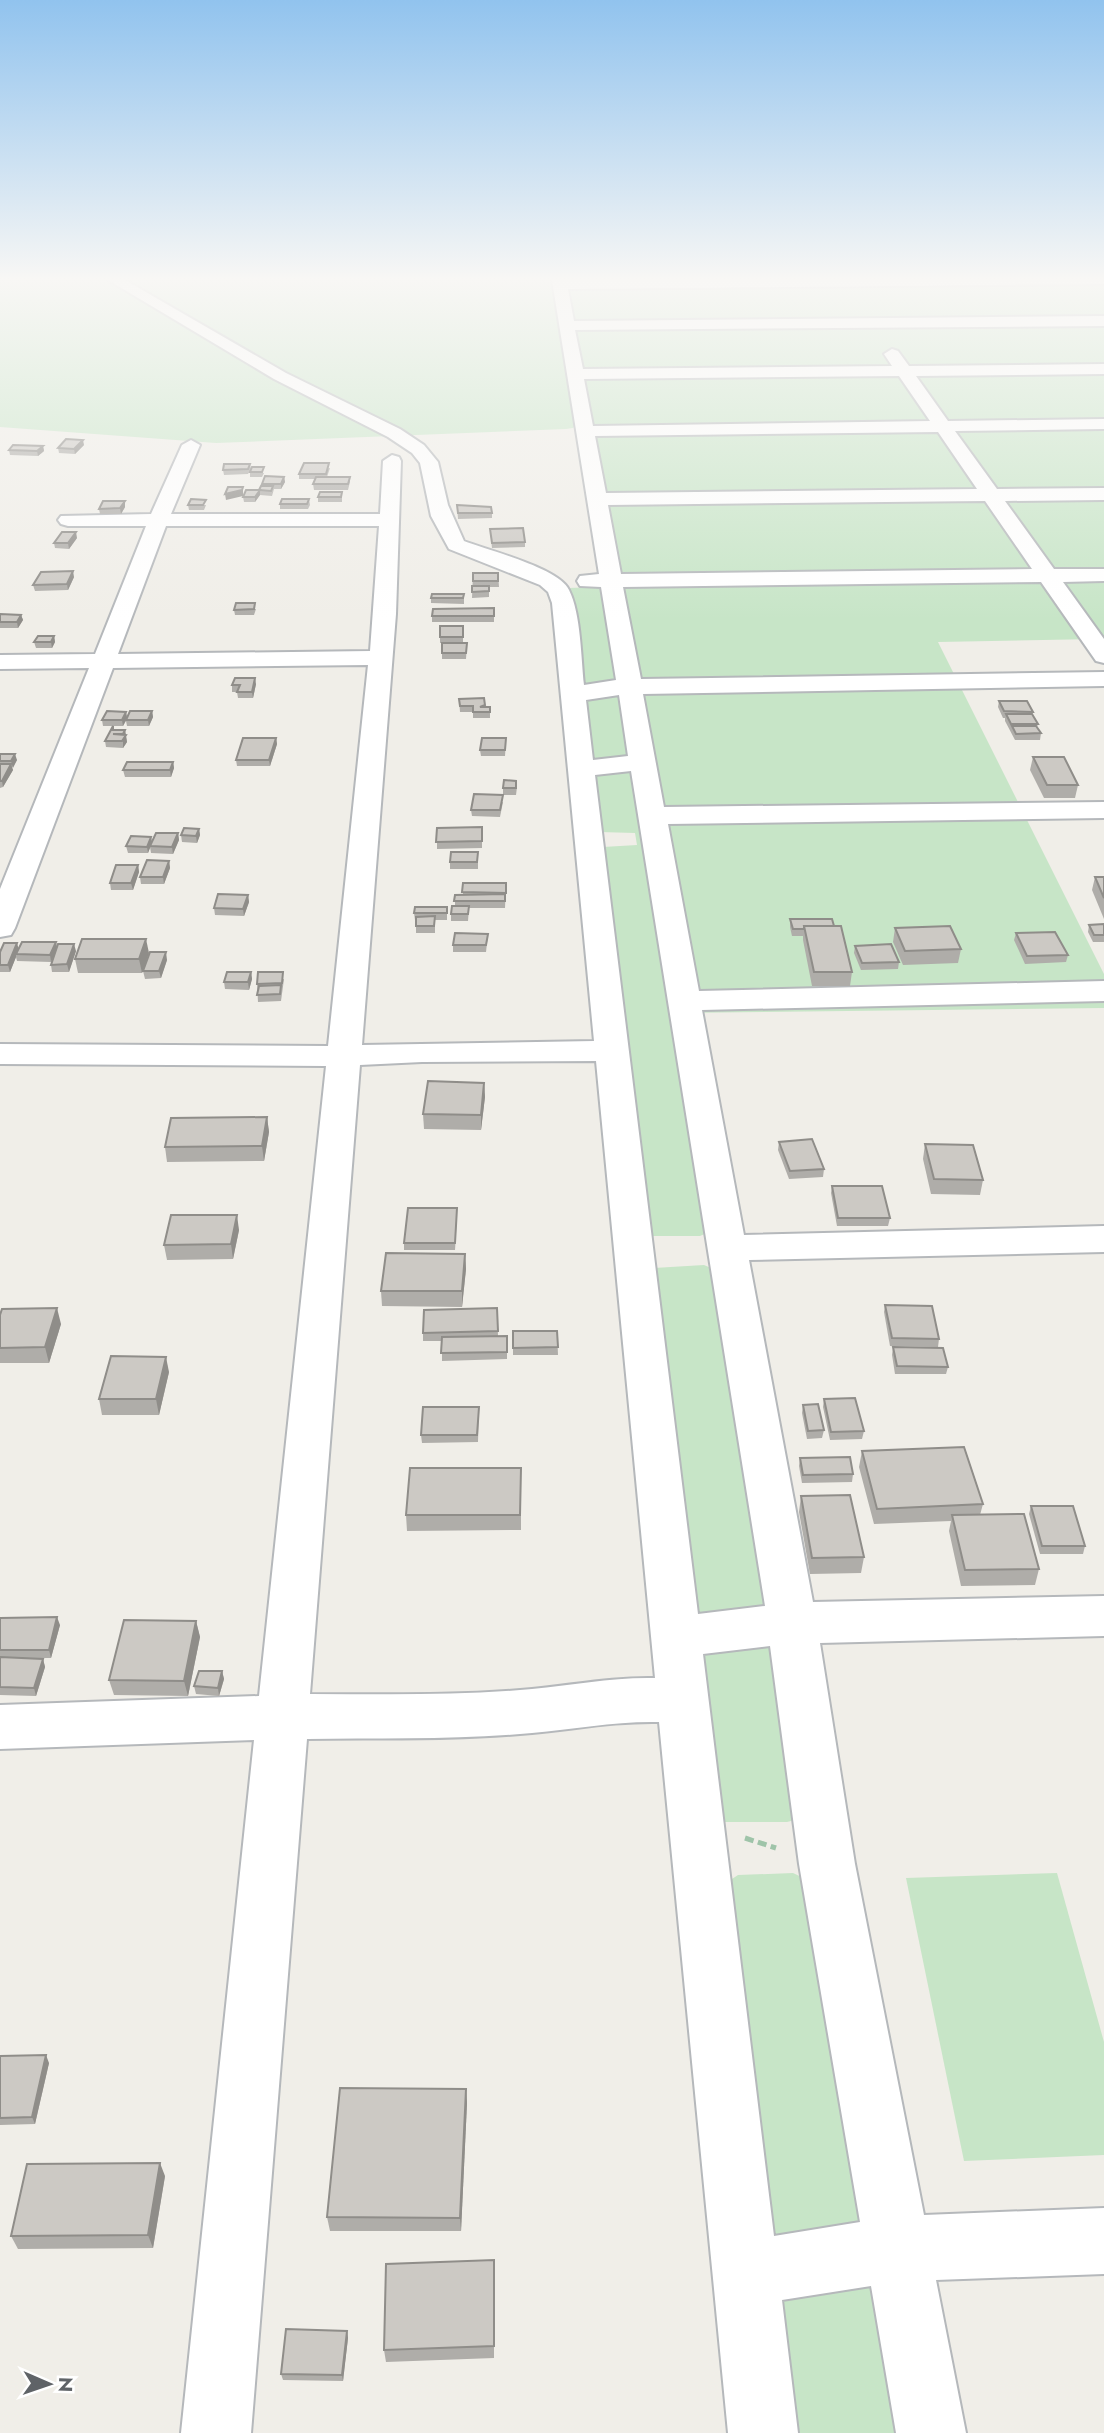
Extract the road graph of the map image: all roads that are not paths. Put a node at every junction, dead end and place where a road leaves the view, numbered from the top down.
1 (315, 394) edge
2 (579, 394) edge
3 (920, 394) edge
4 (1104, 424) edge
5 (943, 426) junction
6 (586, 431) junction
7 (191, 445) dead end
8 (392, 461) dead end
9 (1104, 494) edge
10 (991, 495) junction
11 (597, 499) junction
12 (68, 520) dead end
13 (389, 520) junction
14 (158, 521) junction
15 (1104, 575) edge
16 (1047, 576) junction
17 (612, 582) junction
18 (558, 589) junction
19 (1104, 656) edge
20 (381, 658) junction
21 (105, 661) junction
22 (0, 662) edge
23 (1104, 679) edge
24 (630, 687) junction
25 (573, 696) junction
26 (643, 762) junction
27 (581, 769) junction
28 (1104, 810) edge
29 (652, 816) junction
30 (0, 928) edge
31 (1104, 991) edge
32 (684, 1001) junction
33 (612, 1051) junction
34 (0, 1054) edge
35 (344, 1056) junction
36 (1104, 1239) edge
37 (727, 1248) junction
38 (1104, 1616) edge
39 (792, 1623) junction
40 (675, 1637) junction
41 (683, 1701) junction
42 (282, 1717) junction
43 (0, 1727) edge
44 (1104, 2241) edge
45 (900, 2249) junction
46 (746, 2273) junction
47 (216, 2433) edge
48 (763, 2433) edge
49 (931, 2433) edge

1 - 18 street
2 - 6 street
3 - 5 street
4 - 5 street
5 - 6 street
5 - 10 street
6 - 11 street
7 - 14 street
8 - 13 street
9 - 10 street
10 - 11 street
10 - 16 street
11 - 17 street
12 - 14 street
13 - 14 street
13 - 20 street
14 - 21 street
15 - 16 street
16 - 17 street
16 - 19 street
17 - 18 street
17 - 24 street
18 - 25 street
20 - 21 street
20 - 35 street
21 - 22 street
21 - 30 street
23 - 24 street
24 - 25 street
24 - 26 street
25 - 27 street
26 - 27 street
26 - 29 street
27 - 33 street
28 - 29 street
29 - 32 street
31 - 32 street
32 - 37 street
33 - 35 street
33 - 40 street
34 - 35 street
35 - 42 street
36 - 37 street
37 - 39 street
38 - 39 street
39 - 40 street
39 - 45 street
40 - 41 street
41 - 42 street
41 - 46 street
42 - 43 street
42 - 47 street
44 - 45 street
45 - 46 street
45 - 49 street
46 - 48 street

